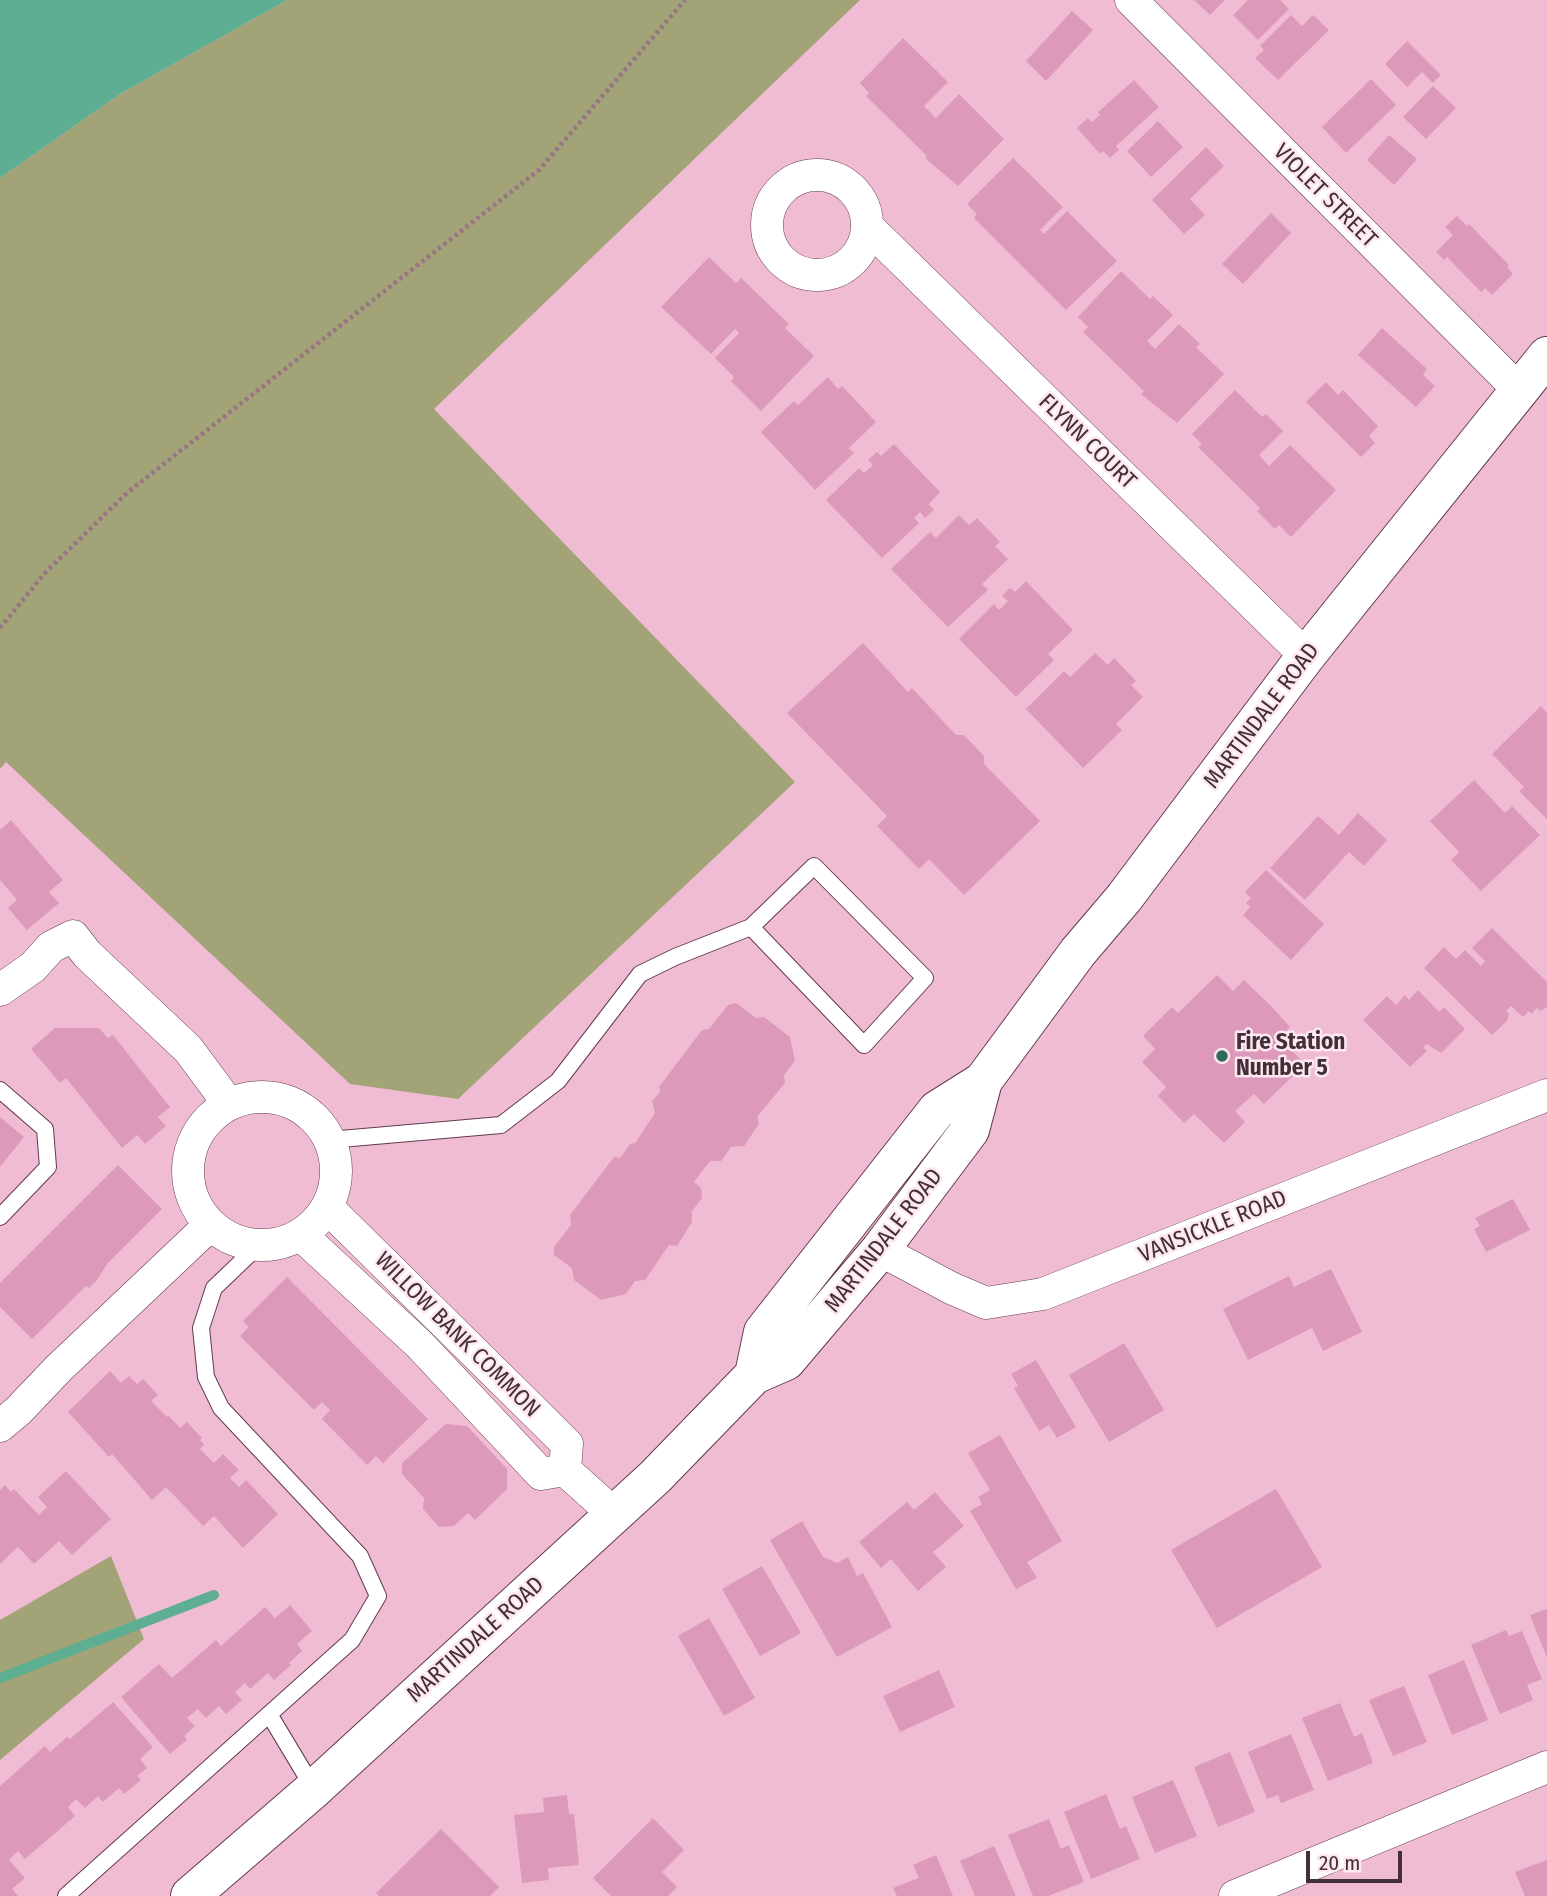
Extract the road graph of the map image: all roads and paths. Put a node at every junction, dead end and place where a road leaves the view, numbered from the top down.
1 (685, 0) edge
2 (1131, 0) edge
3 (868, 227) dead end
4 (1547, 356) edge
5 (1520, 391) junction
6 (0, 628) edge
7 (1306, 656) junction
8 (751, 927) junction
9 (0, 990) edge
10 (983, 1081) junction
11 (0, 1090) edge
12 (1547, 1095) edge
13 (225, 1107) junction
14 (329, 1140) junction
15 (327, 1207) junction
16 (0, 1217) edge
17 (210, 1224) junction
18 (301, 1235) junction
19 (258, 1246) junction
20 (880, 1250) junction
21 (754, 1375) junction
22 (0, 1426) edge
23 (565, 1470) junction
24 (614, 1514) junction
25 (269, 1714) junction
26 (1547, 1767) edge
27 (314, 1789) junction
28 (66, 1896) edge
29 (190, 1896) edge
30 (1235, 1896) edge

1 - 6 path
2 - 5 street, VIOLET STREET
3 - 7 street, FLYNN COURT
4 - 5 main road, MARTINDALE ROAD
5 - 7 main road, MARTINDALE ROAD
7 - 10 main road, MARTINDALE ROAD
8 - 8 lane
8 - 14 lane
9 - 13 street
10 - 20 main road, MARTINDALE ROAD
10 - 21 main road, MARTINDALE ROAD
11 - 16 lane
12 - 20 street, VANSICKLE ROAD
13 - 14 street
13 - 17 street
14 - 15 street
15 - 18 street
15 - 23 street, WILLOW BANK COMMON
17 - 19 street
17 - 22 street
18 - 19 street
18 - 23 street, WILLOW BANK COMMON
19 - 25 lane
20 - 21 main road, MARTINDALE ROAD
21 - 24 main road, MARTINDALE ROAD
23 - 24 street
24 - 27 main road, MARTINDALE ROAD
25 - 27 lane
25 - 28 lane
26 - 30 street
27 - 29 main road, MARTINDALE ROAD

